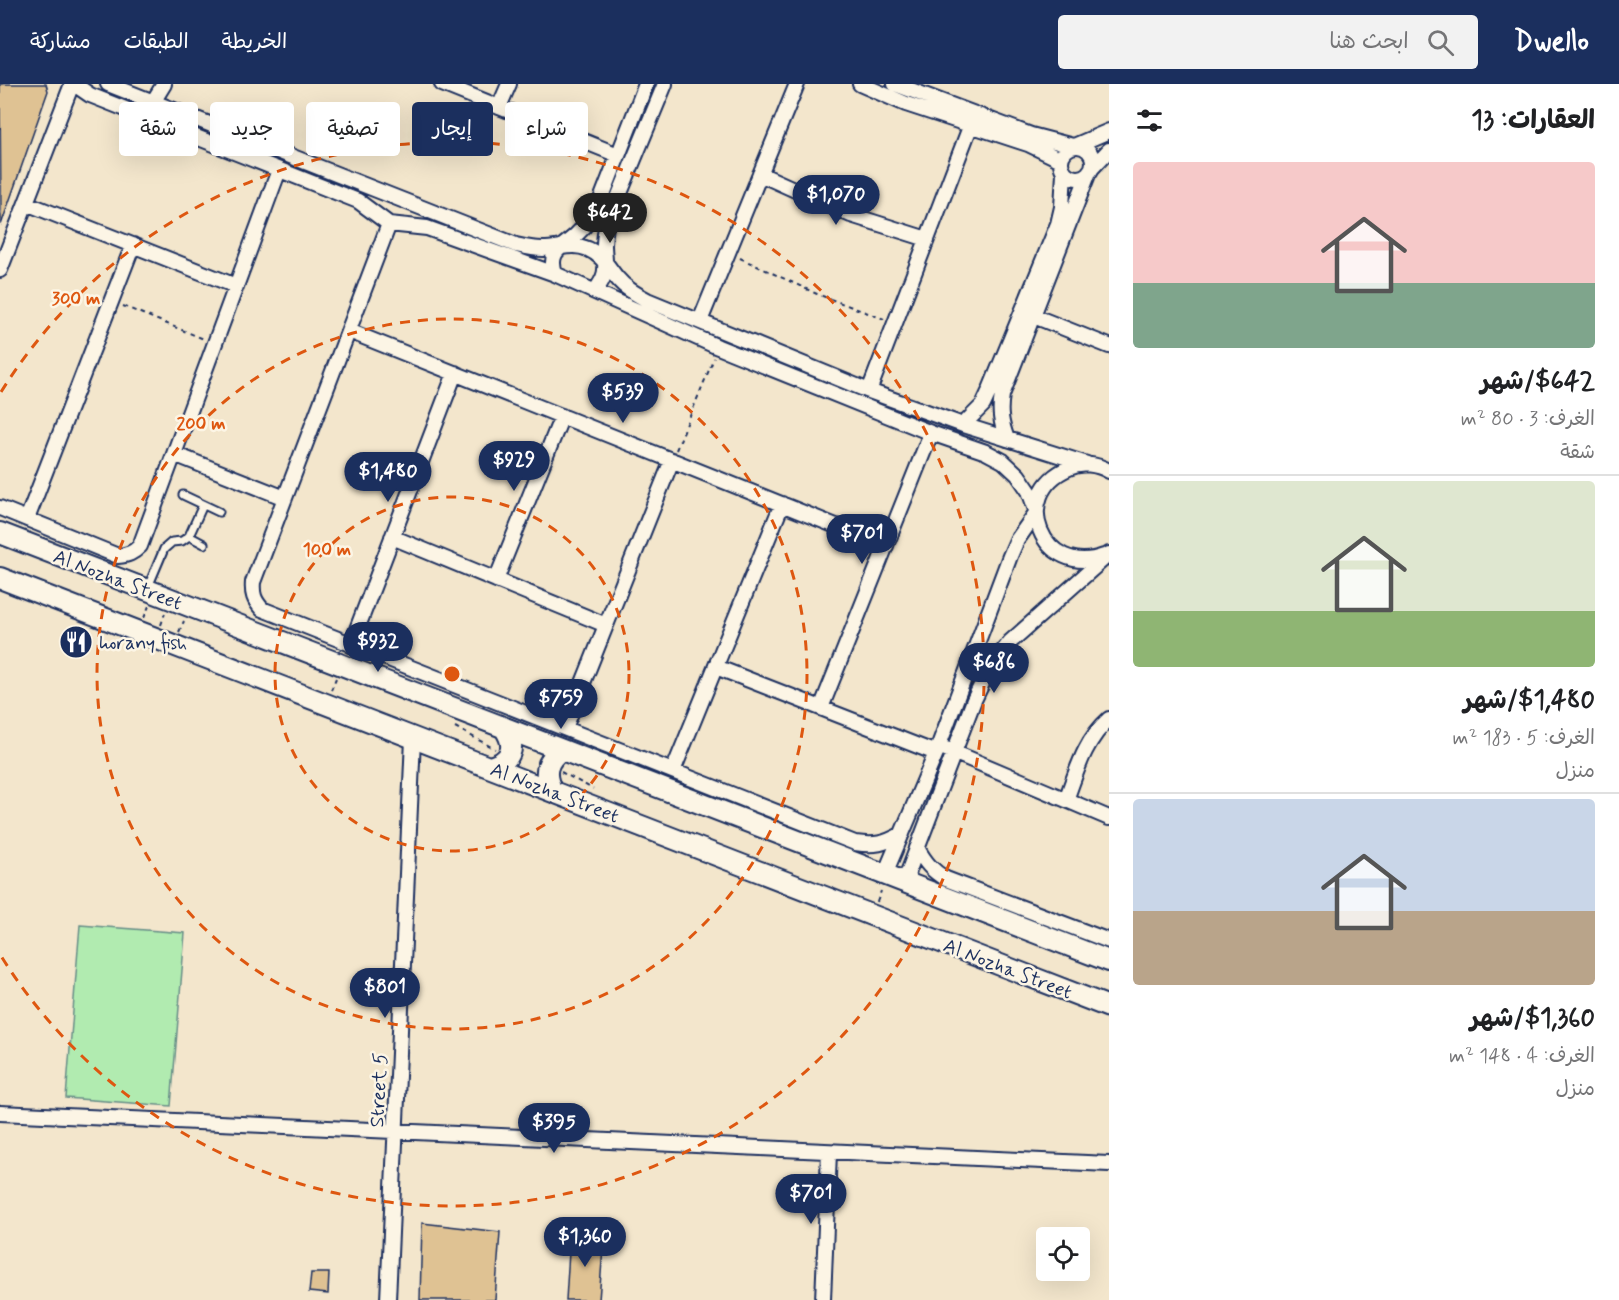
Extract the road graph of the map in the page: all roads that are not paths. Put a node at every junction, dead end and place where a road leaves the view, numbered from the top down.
1 (73, 84) edge
2 (108, 84) edge
3 (164, 84) edge
4 (442, 84) edge
5 (508, 84) edge
6 (646, 84) edge
7 (665, 84) edge
8 (797, 84) edge
9 (860, 84) edge
10 (895, 84) edge
11 (153, 102) joint
12 (499, 107) junction
13 (198, 120) edge
14 (973, 120) junction
15 (1109, 131) edge
16 (1073, 146) junction
17 (1109, 150) edge
18 (618, 155) junction
19 (1063, 166) junction
20 (279, 170) junction
21 (1090, 170) junction
22 (760, 174) junction
23 (384, 194) junction
24 (26, 203) junction
25 (414, 205) junction
26 (374, 212) junction
27 (389, 224) junction
28 (408, 226) junction
29 (927, 239) junction
30 (133, 245) junction
31 (560, 247) junction
32 (607, 264) junction
33 (0, 270) edge
34 (555, 274) junction
35 (236, 286) junction
36 (595, 291) junction
37 (1028, 314) junction
38 (700, 321) junction
39 (349, 331) junction
40 (1109, 346) edge
41 (455, 373) junction
42 (869, 391) junction
43 (562, 416) junction
44 (963, 425) junction
45 (931, 433) junction
46 (1007, 439) junction
47 (174, 454) junction
48 (672, 460) junction
49 (1087, 464) junction
50 (1109, 471) edge
51 (183, 495) dead end
52 (285, 498) junction
53 (782, 504) junction
54 (203, 505) junction
55 (0, 508) edge
56 (219, 512) dead end
57 (1036, 512) junction
58 (27, 519) junction
59 (0, 533) edge
60 (189, 536) junction
61 (392, 537) junction
62 (204, 544) dead end
63 (886, 546) junction
64 (1109, 554) edge
65 (0, 578) edge
66 (496, 579) junction
67 (147, 589) junction
68 (606, 625) junction
69 (351, 645) junction
70 (716, 667) junction
71 (821, 708) junction
72 (1109, 719) edge
73 (565, 728) junction
74 (505, 729) junction
75 (413, 739) junction
76 (937, 749) junction
77 (954, 752) junction
78 (560, 759) junction
79 (492, 760) junction
80 (673, 771) junction
81 (552, 790) junction
82 (1066, 800) junction
83 (1109, 818) edge
84 (902, 834) junction
85 (917, 848) junction
86 (892, 879) junction
87 (1109, 941) edge
88 (1109, 962) edge
89 (1109, 1007) edge
90 (0, 1113) edge
91 (396, 1130) junction
92 (830, 1152) junction
93 (1109, 1164) edge
94 (388, 1300) edge
95 (824, 1300) edge

1 - 20 street
1 - 24 street
2 - 11 street
3 - 11 street
4 - 12 street
5 - 12 street
6 - 18 street
7 - 32 street
8 - 22 street
9 - 14 street
10 - 14 street
12 - 18 street
13 - 23 street
14 - 16 street
14 - 19 street
14 - 29 street
15 - 16 street
16 - 19 street
16 - 21 street
17 - 21 street
18 - 31 street
19 - 21 street
19 - 37 street
20 - 26 street
20 - 35 street
21 - 37 street
22 - 29 street
22 - 38 street
23 - 25 street
23 - 26 street
24 - 30 street
24 - 33 street
25 - 28 street
25 - 31 street
26 - 27 street
27 - 28 street
27 - 39 street
28 - 34 street
29 - 42 street
30 - 35 street
30 - 58 street
31 - 32 street
31 - 34 street
32 - 36 street
32 - 38 street
34 - 36 street
35 - 47 street
36 - 45 street
37 - 40 street
37 - 44 street
37 - 46 street
38 - 42 street
39 - 41 street
39 - 52 street
41 - 43 street
41 - 61 street
42 - 44 street
43 - 48 street
43 - 66 street
44 - 46 street
45 - 57 street
45 - 63 street
46 - 49 street
47 - 52 street
47 - 58 street
48 - 53 street
48 - 68 street
49 - 50 street
49 - 57 street
51 - 54 lane
52 - 69 street
53 - 63 street
53 - 70 street
54 - 56 lane
54 - 60 lane
55 - 58 street
57 - 64 street
57 - 76 street
59 - 67 main road, Al Nozha Street
60 - 62 lane
60 - 67 lane
61 - 66 street
61 - 69 street
63 - 71 street
64 - 77 street
65 - 75 main road, Al Nozha Street
66 - 68 street
67 - 74 main road, Al Nozha Street
68 - 73 street
69 - 73 street
70 - 71 street
70 - 80 street
71 - 76 street
72 - 82 street
73 - 80 street
74 - 78 main road, Al Nozha Street
74 - 79 main road
75 - 79 main road, Al Nozha Street
75 - 91 street, Street 5
76 - 77 street
76 - 84 street
77 - 82 street
77 - 85 street
78 - 81 main road
78 - 86 main road, Al Nozha Street
79 - 81 main road, Al Nozha Street
80 - 84 street
81 - 89 main road, Al Nozha Street
82 - 83 street
84 - 86 street
85 - 86 street
85 - 87 street
86 - 88 main road, Al Nozha Street
90 - 91 street
91 - 92 street
91 - 94 street, Street 5
92 - 93 street
92 - 95 street

